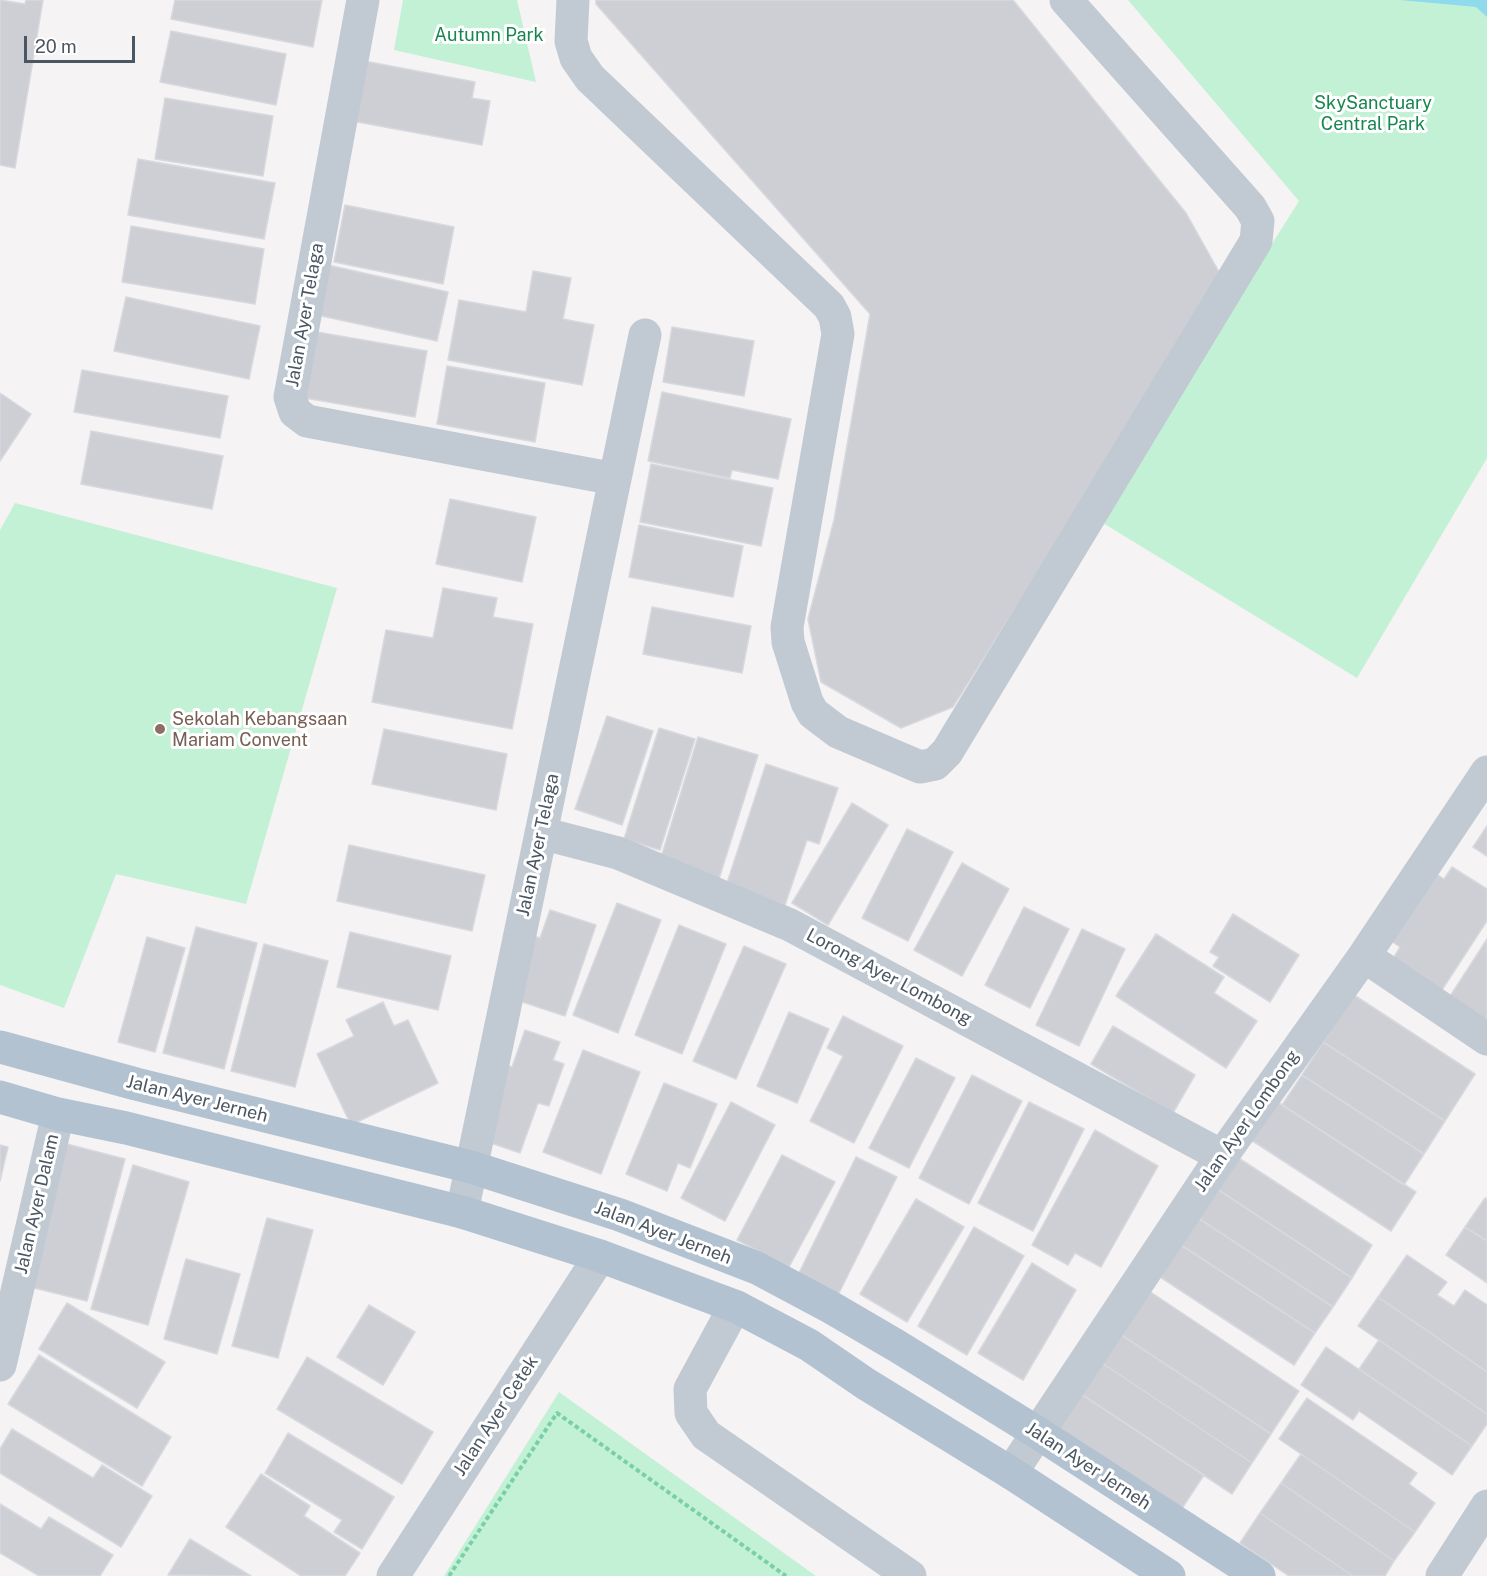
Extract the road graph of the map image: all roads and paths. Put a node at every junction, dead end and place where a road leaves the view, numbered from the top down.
1 (363, 0) edge
2 (573, 0) edge
3 (1066, 0) edge
4 (645, 335) dead end
5 (615, 479) junction
6 (1487, 772) edge
7 (541, 833) junction
8 (1364, 956) junction
9 (1487, 1039) edge
10 (0, 1047) edge
11 (0, 1097) edge
12 (58, 1114) junction
13 (1222, 1156) junction
14 (471, 1167) junction
15 (462, 1212) junction
16 (600, 1257) junction
17 (737, 1307) junction
18 (0, 1365) edge
19 (1038, 1433) junction
20 (1011, 1473) junction
21 (1487, 1506) edge
22 (393, 1576) edge
23 (449, 1576) edge
24 (786, 1576) edge
25 (910, 1576) edge
26 (1169, 1576) edge
27 (1259, 1576) edge
28 (1442, 1576) edge

1 - 5 street, Jalan Ayer Telaga
2 - 3 street
4 - 5 street, Jalan Ayer Telaga
5 - 7 street, Jalan Ayer Telaga
6 - 8 street, Jalan Ayer Lombong
7 - 13 street, Lorong Ayer Lombong
7 - 14 street, Jalan Ayer Telaga
8 - 9 street
8 - 13 street, Jalan Ayer Lombong
10 - 14 main road, Jalan Ayer Jerneh
11 - 12 main road
12 - 15 main road
12 - 18 street, Jalan Ayer Dalam
13 - 19 street, Jalan Ayer Lombong
14 - 15 street, Jalan Ayer Telaga
14 - 19 main road, Jalan Ayer Jerneh
15 - 16 main road
16 - 17 main road
16 - 22 street, Jalan Ayer Cetek
17 - 20 main road
17 - 25 street
19 - 20 street, Jalan Ayer Lombong
19 - 27 main road, Jalan Ayer Jerneh
20 - 26 main road
21 - 28 street
23 - 24 path

